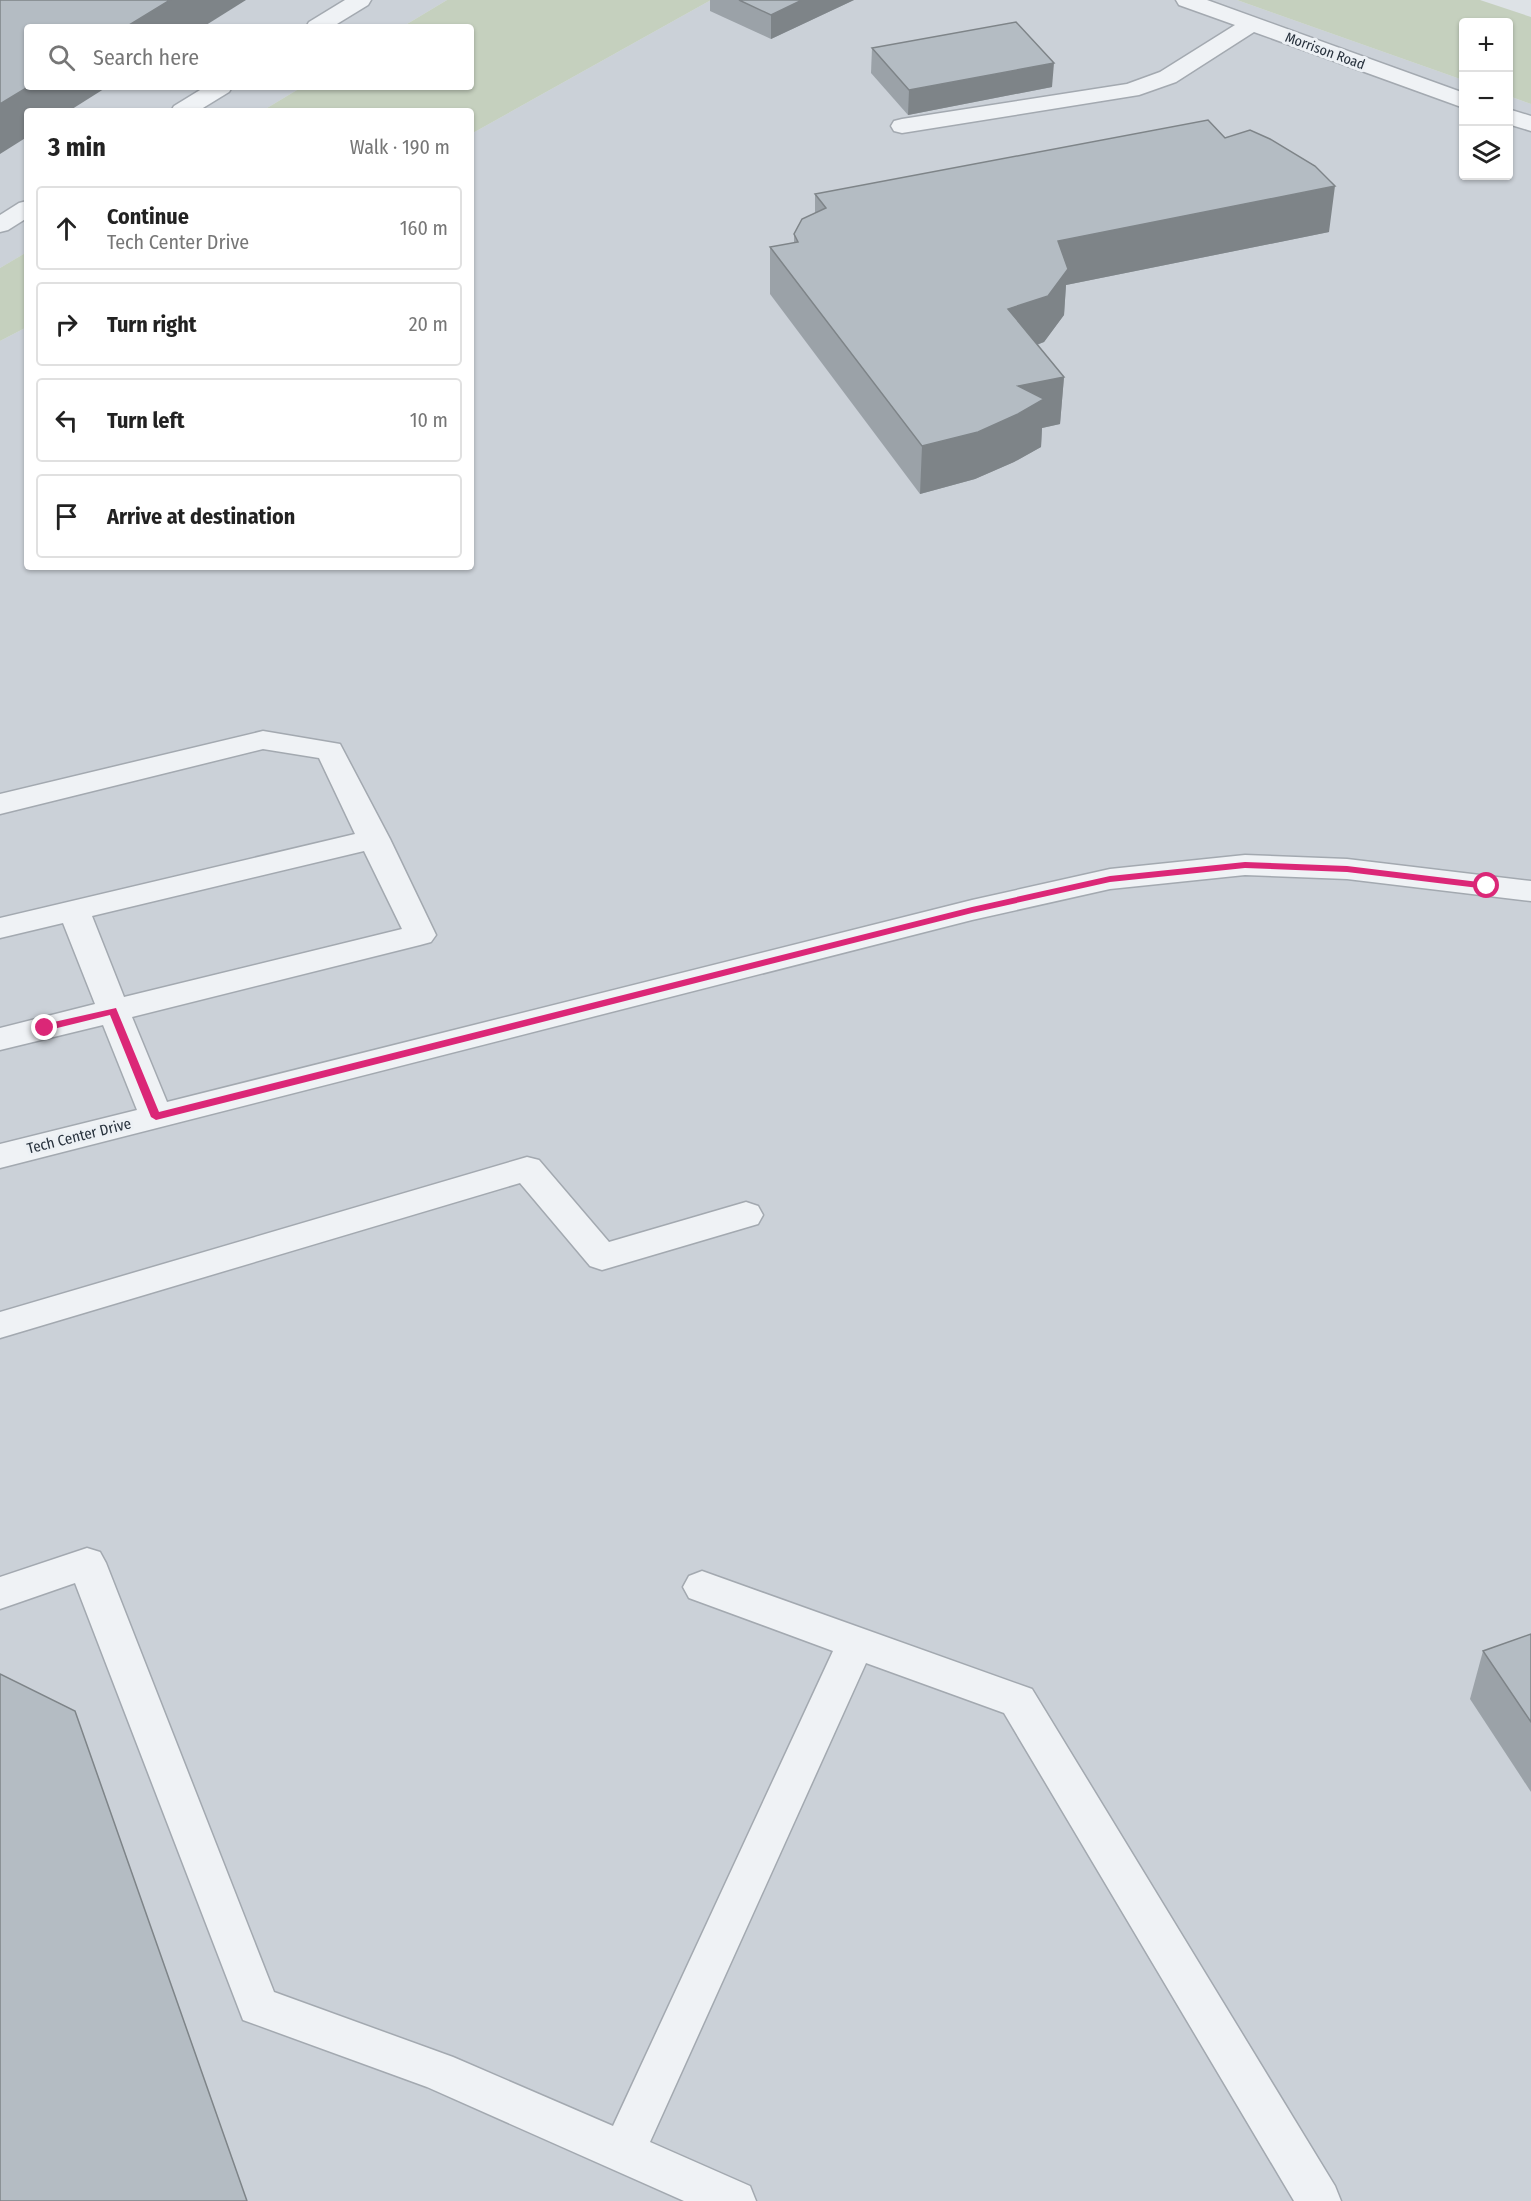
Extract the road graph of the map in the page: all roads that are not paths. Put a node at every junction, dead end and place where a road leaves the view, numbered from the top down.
1 (360, 0) edge
2 (1187, 0) edge
3 (322, 24) edge
4 (1251, 24) junction
5 (216, 90) edge
6 (1459, 99) edge
7 (187, 108) edge
8 (1513, 117) edge
9 (1531, 124) edge
10 (902, 126) dead end
11 (24, 210) edge
12 (0, 225) edge
13 (0, 804) edge
14 (375, 839) junction
15 (1531, 891) edge
16 (74, 911) junction
17 (0, 928) edge
18 (113, 1011) junction
19 (0, 1039) edge
20 (156, 1117) junction
21 (0, 1156) edge
22 (746, 1215) dead end
23 (0, 1326) edge
24 (702, 1587) dead end
25 (0, 1593) edge
26 (856, 1643) junction
27 (623, 2152) junction
28 (734, 2201) edge
29 (1319, 2201) edge

1 - 3 street
2 - 4 street, Morrison Road
4 - 6 street, Morrison Road
4 - 10 street
5 - 7 street
8 - 9 street
11 - 12 street
13 - 14 street
14 - 16 street
14 - 18 street
15 - 20 street, Tech Center Drive
16 - 17 street
16 - 18 street
18 - 19 street
18 - 20 street
20 - 21 street, Tech Center Drive
22 - 23 street
24 - 26 street
25 - 27 street
26 - 27 street
26 - 29 street
27 - 28 street

